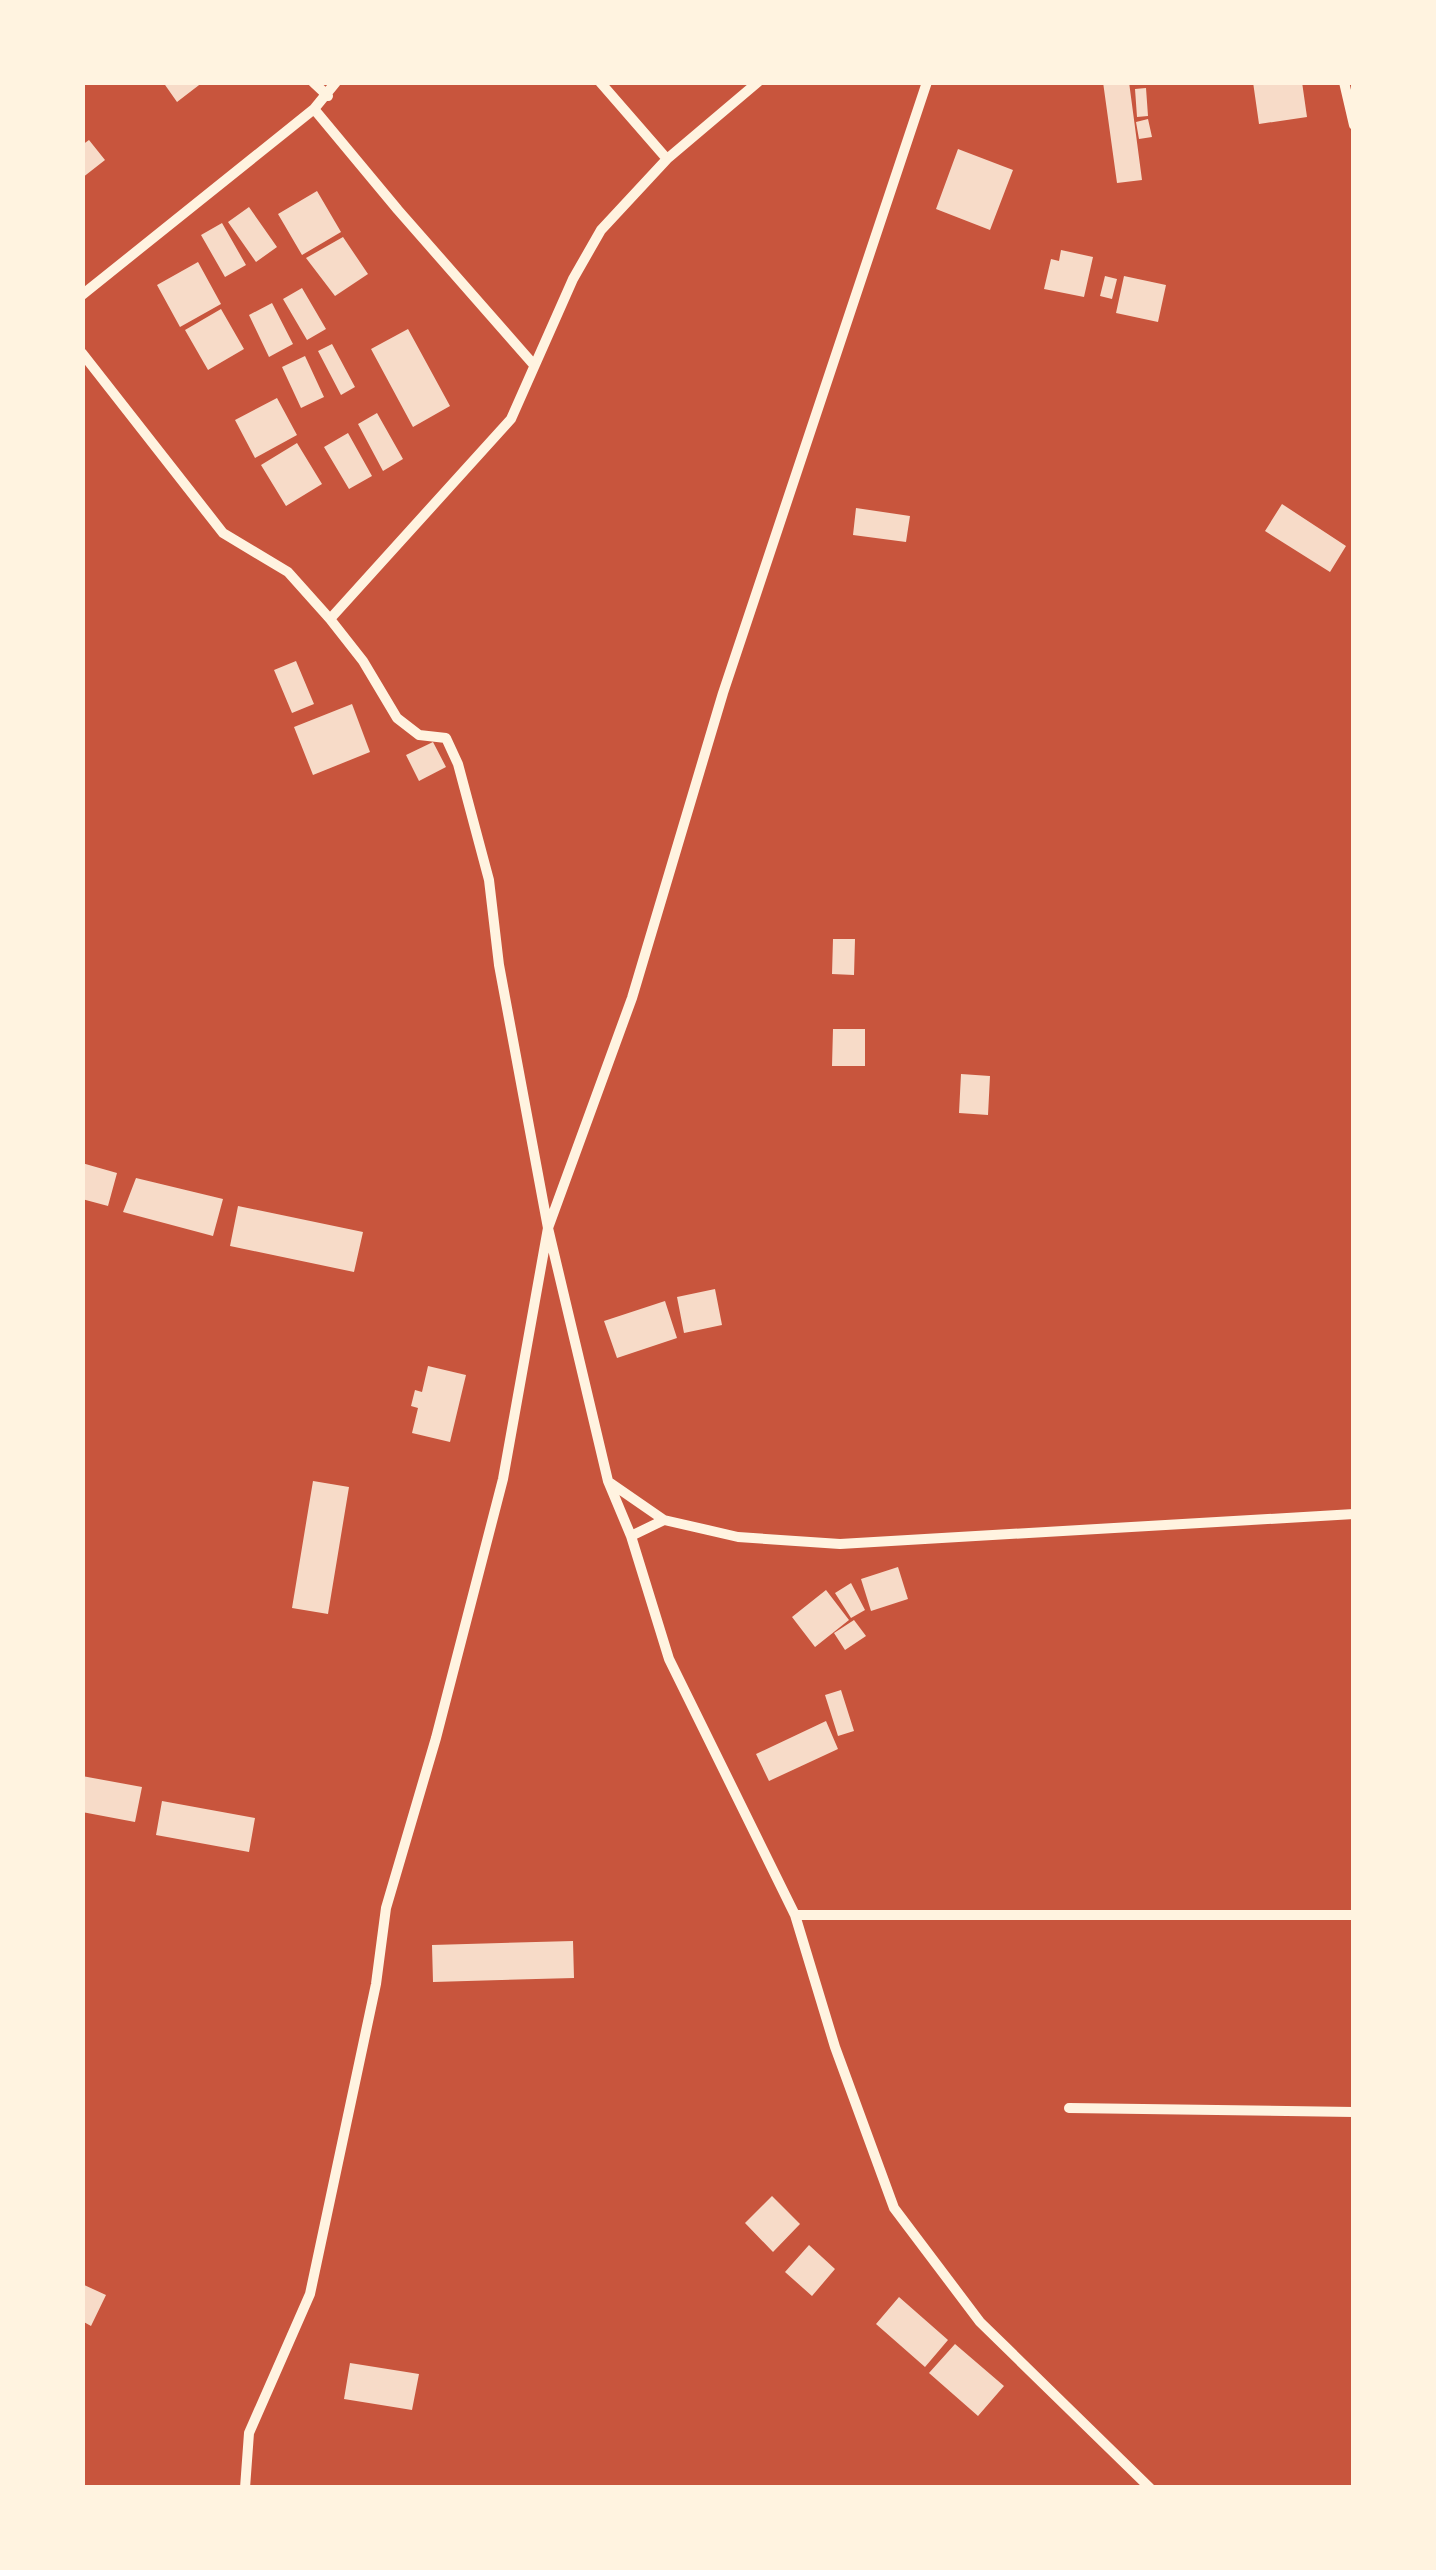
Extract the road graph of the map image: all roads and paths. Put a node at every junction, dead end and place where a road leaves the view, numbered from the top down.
1 (313, 82) edge
2 (336, 82) edge
3 (600, 82) edge
4 (758, 82) edge
5 (927, 82) edge
6 (1344, 82) edge
7 (328, 96) junction
8 (314, 109) junction
9 (1354, 126) edge
10 (667, 158) junction
11 (82, 296) edge
12 (82, 353) edge
13 (534, 365) junction
14 (330, 619) junction
15 (548, 1228) junction
16 (608, 1481) junction
17 (1354, 1514) edge
18 (664, 1520) junction
19 (631, 1536) junction
20 (795, 1915) junction
21 (1354, 1915) edge
22 (1069, 2108) dead end
23 (1354, 2112) edge
24 (244, 2488) edge
25 (1150, 2488) edge

1 - 7 street
2 - 7 street
3 - 10 street
4 - 10 street
5 - 15 street
6 - 9 street
7 - 8 street
8 - 11 street
8 - 13 street
10 - 13 street
12 - 14 street
13 - 14 street
14 - 15 street
15 - 16 street
15 - 24 street
16 - 18 street
16 - 19 street
17 - 18 street
18 - 19 street
19 - 20 street
20 - 21 street
20 - 25 street
22 - 23 street

